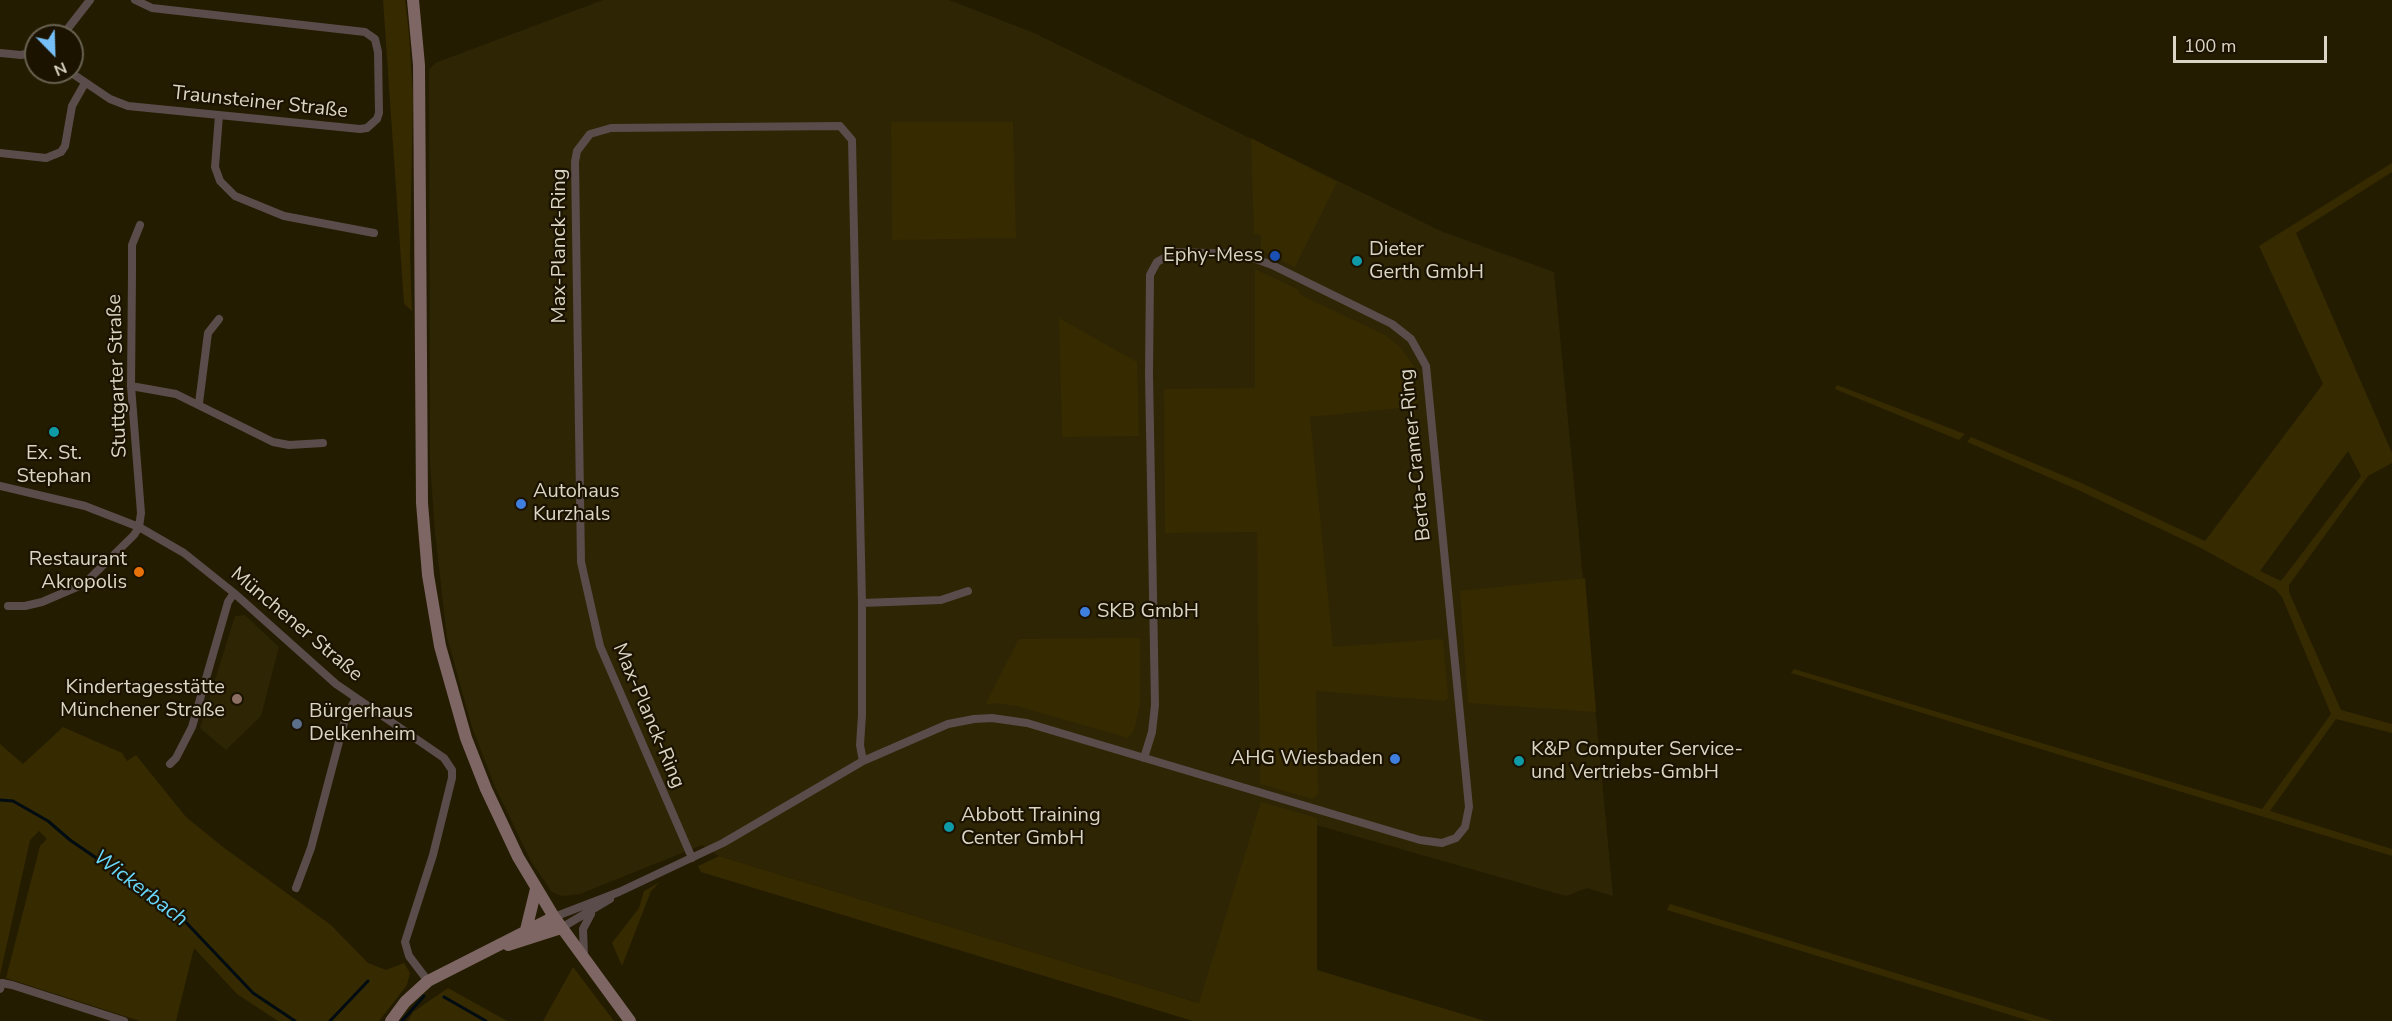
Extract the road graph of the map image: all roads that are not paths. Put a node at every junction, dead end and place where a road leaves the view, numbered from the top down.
1 (90, 0) edge
2 (135, 0) edge
3 (413, 0) edge
4 (71, 24) edge
5 (0, 53) edge
6 (24, 54) edge
7 (85, 83) joint
8 (219, 115) junction
9 (0, 153) edge
10 (140, 225) dead end
11 (374, 233) dead end
12 (219, 319) dead end
13 (131, 386) junction
14 (199, 403) junction
15 (323, 443) dead end
16 (0, 486) edge
17 (139, 527) junction
18 (968, 591) dead end
19 (234, 593) junction
20 (862, 603) junction
21 (8, 606) dead end
22 (356, 698) junction
23 (1144, 758) junction
24 (863, 761) junction
25 (170, 764) dead end
26 (692, 858) junction
27 (296, 888) dead end
28 (536, 889) junction
29 (619, 892) junction
30 (592, 911) junction
31 (554, 916) junction
32 (561, 928) junction
33 (526, 930) junction
34 (496, 947) junction
35 (584, 959) junction
36 (428, 981) junction
37 (1, 986) edge
38 (124, 1021) edge
39 (391, 1021) edge
40 (630, 1021) edge

1 - 4 street
2 - 8 street, Traunsteiner Straße
3 - 28 main road
5 - 6 street
7 - 8 street, Traunsteiner Straße
7 - 9 street
8 - 11 street
10 - 13 street, Stuttgarter Straße
12 - 14 street
13 - 14 street
13 - 17 street, Stuttgarter Straße
14 - 15 street
16 - 17 street, Münchener Straße
17 - 19 street, Münchener Straße
17 - 21 street
18 - 20 street
19 - 22 street, Münchener Straße
19 - 25 street
20 - 24 street, Max-Planck-Ring
20 - 26 street, Max-Planck-Ring
22 - 27 street
22 - 36 street, Münchener Straße
23 - 23 street, Berta-Cramer-Ring
23 - 24 street, Berta-Cramer-Ring
24 - 26 street
26 - 29 street
28 - 31 main road
28 - 33 main road
29 - 30 street
29 - 31 street
30 - 32 street
30 - 35 street
31 - 32 main road
31 - 33 main road
32 - 34 main road
32 - 35 main road
33 - 34 main road
34 - 36 main road
35 - 40 main road
36 - 39 main road
37 - 38 street

